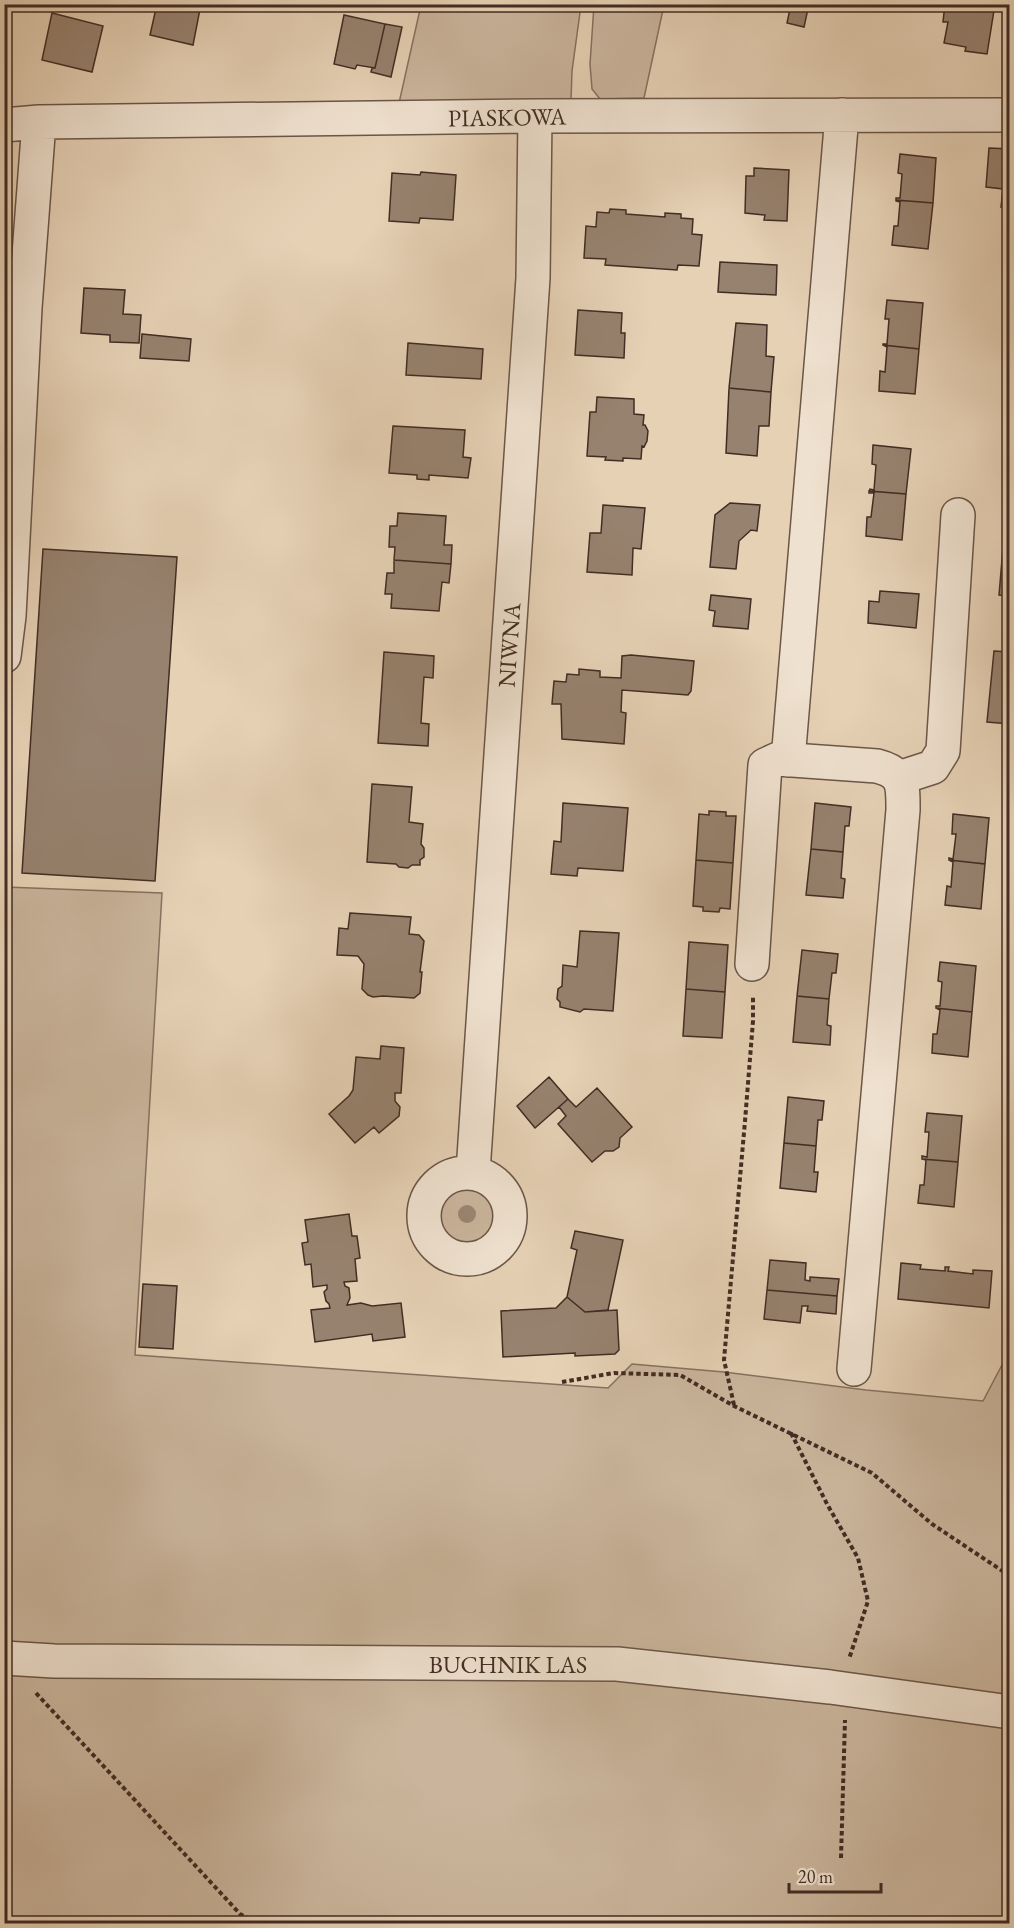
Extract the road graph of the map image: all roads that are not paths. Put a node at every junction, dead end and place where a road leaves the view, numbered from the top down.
1 (1010, 115) edge
2 (535, 116) junction
3 (842, 116) junction
4 (39, 122) junction
5 (4, 125) edge
6 (957, 515) dead end
7 (4, 656) edge
8 (788, 760) junction
9 (899, 777) junction
10 (752, 964) road end
11 (473, 1172) dead end
12 (854, 1369) dead end
13 (4, 1658) edge
14 (1010, 1712) edge

1 - 3 street, PIASKOWA
2 - 3 street, PIASKOWA
2 - 4 street, PIASKOWA
2 - 11 street, NIWNA
3 - 8 street
4 - 5 street, PIASKOWA
4 - 7 street
6 - 9 street
8 - 9 street
8 - 10 street
9 - 12 street
13 - 14 street, BUCHNIK LAS

